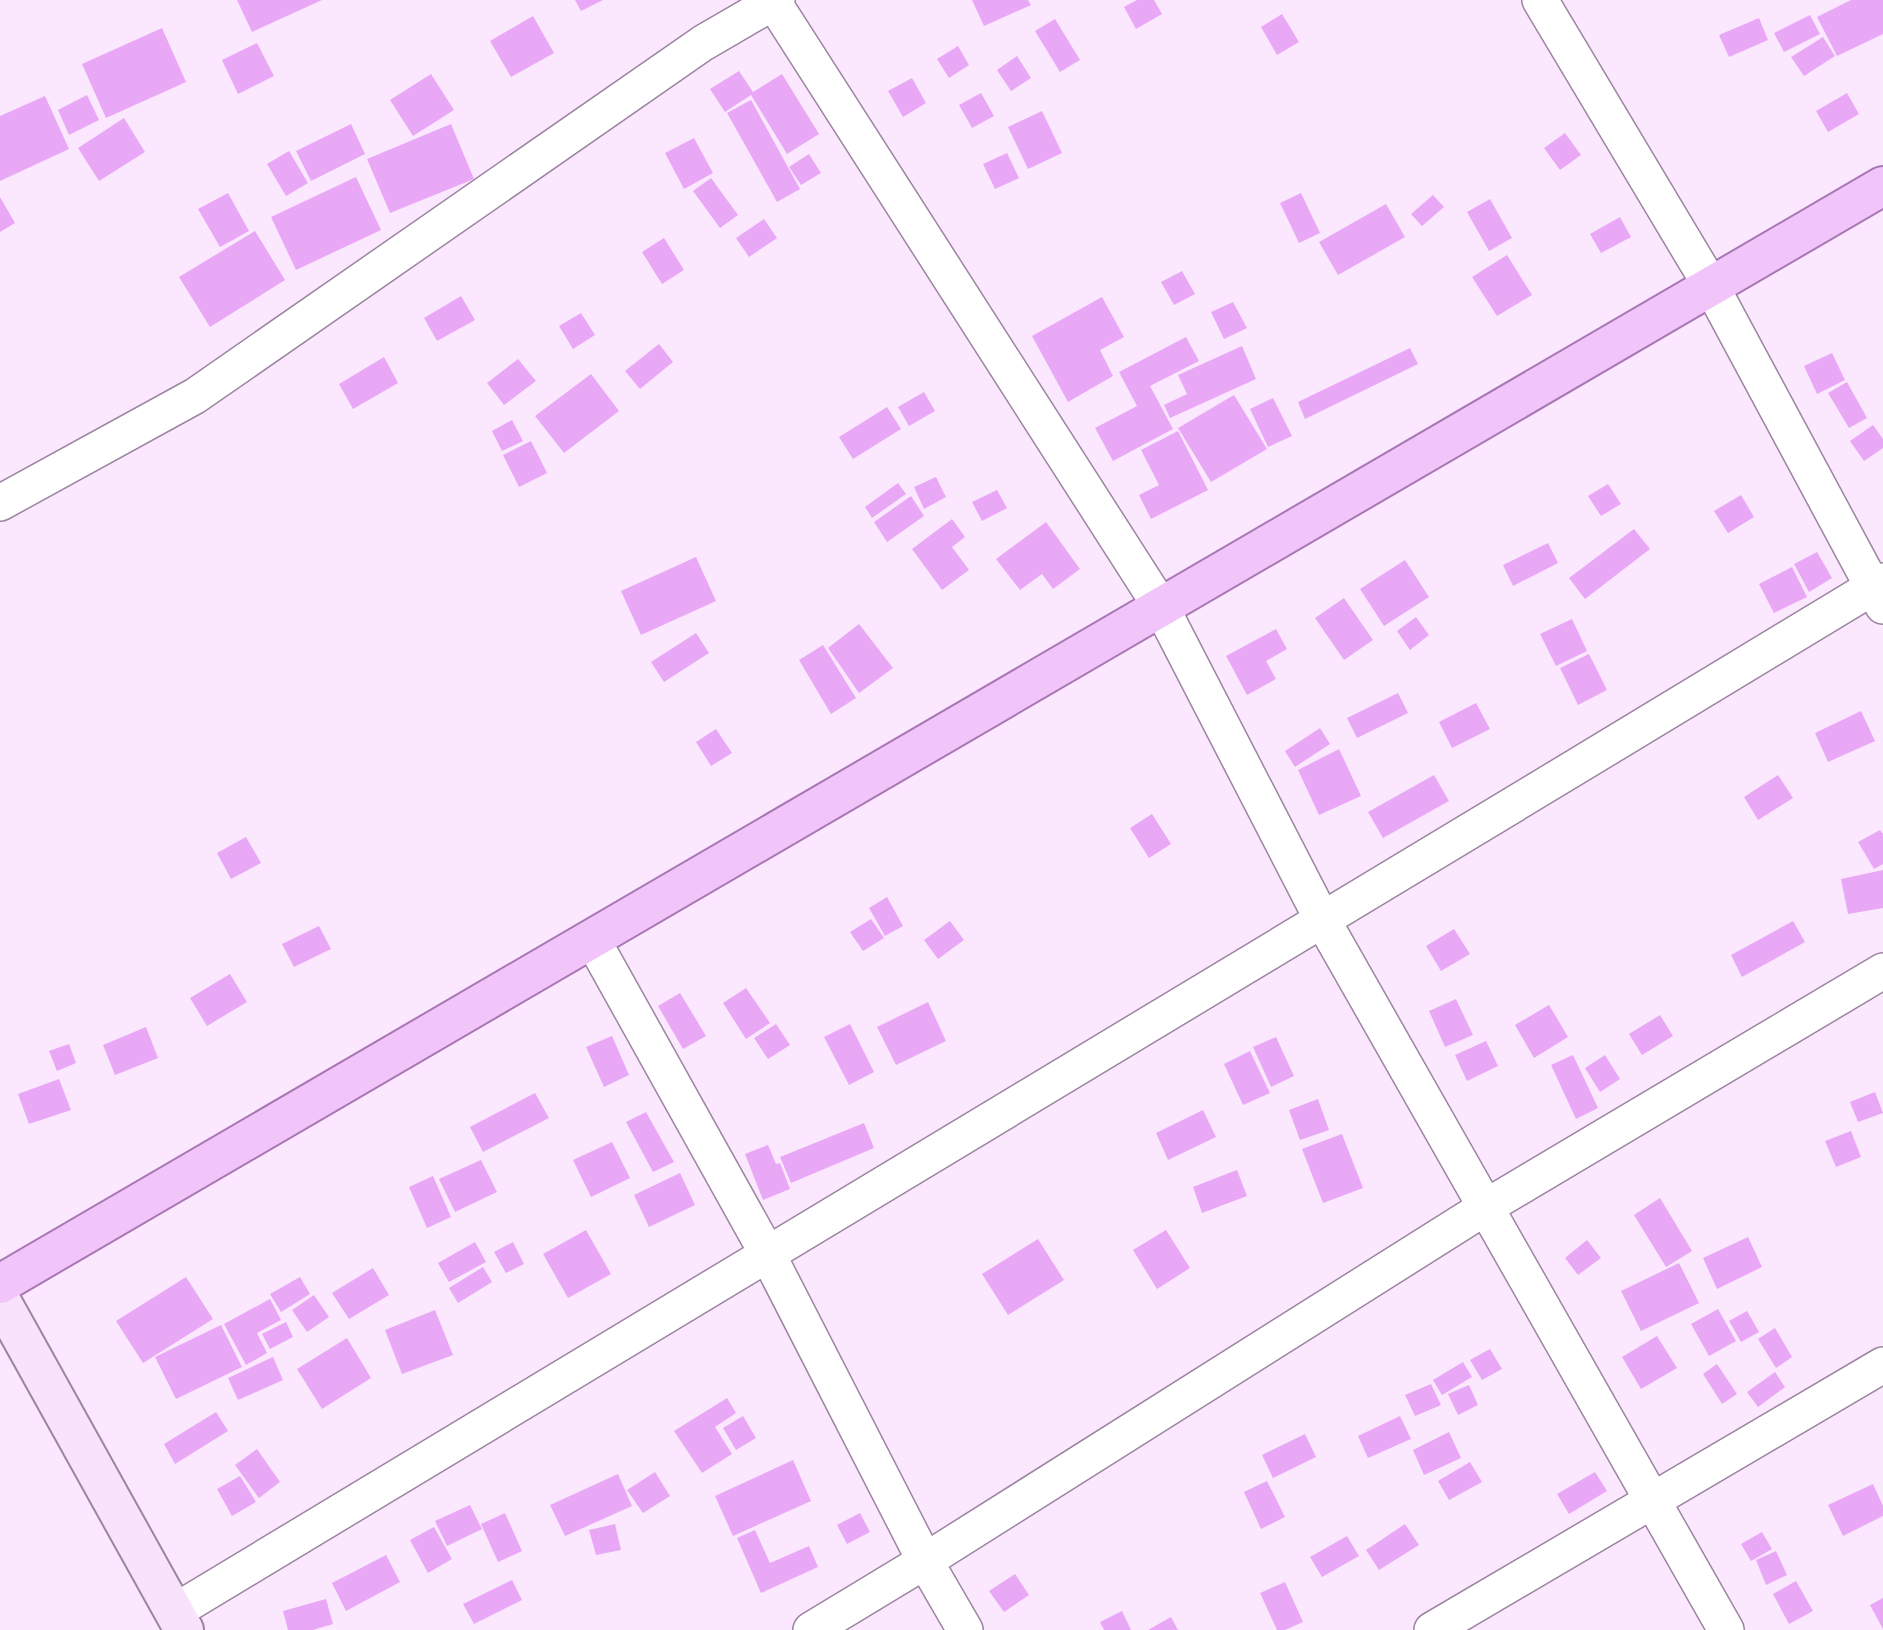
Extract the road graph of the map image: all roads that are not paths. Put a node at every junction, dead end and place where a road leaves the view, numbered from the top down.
1 (1539, 0) edge
2 (774, 1) edge
3 (1883, 186) edge
4 (1711, 286) junction
5 (0, 503) edge
6 (1879, 591) edge
7 (1161, 607) junction
8 (1323, 920) junction
9 (592, 939) junction
10 (1883, 971) edge
11 (1486, 1207) junction
12 (767, 1253) junction
13 (0, 1284) edge
14 (0, 1299) edge
15 (1883, 1365) edge
16 (1653, 1501) junction
17 (925, 1561) junction
18 (179, 1621) edge
19 (811, 1630) edge
20 (965, 1630) edge
21 (1432, 1630) edge
22 (1726, 1630) edge

1 - 4 street
2 - 5 street
2 - 7 street
3 - 4 main road
4 - 6 street
4 - 7 main road
6 - 8 street
7 - 8 street
7 - 9 main road
8 - 11 street
8 - 12 street
9 - 12 street
9 - 13 main road
10 - 11 street
11 - 16 street
11 - 17 street
12 - 17 street
12 - 18 street
14 - 18 street
15 - 16 street
16 - 21 street
16 - 22 street
17 - 19 street
17 - 20 street

